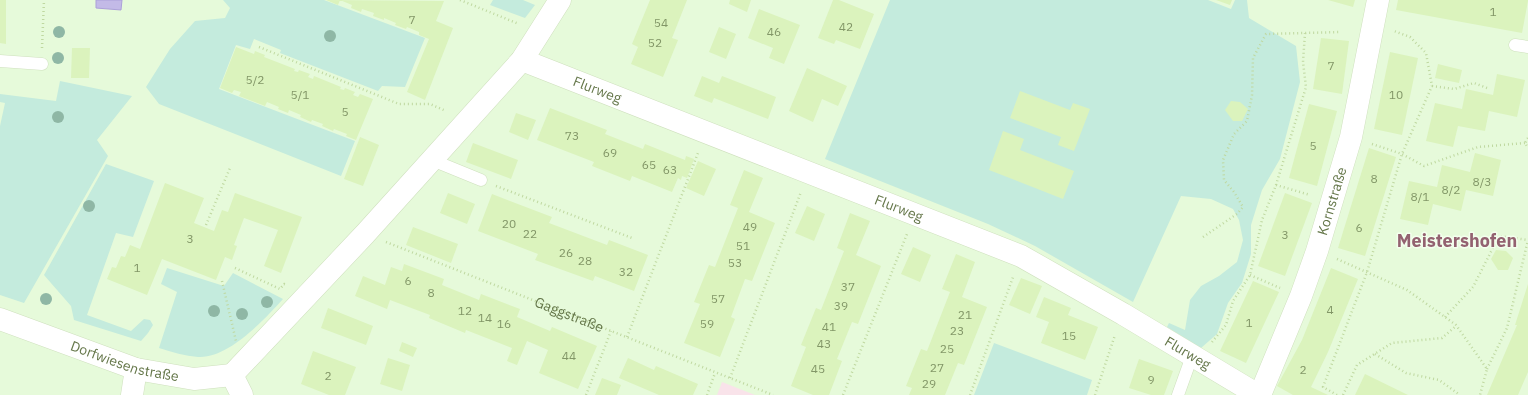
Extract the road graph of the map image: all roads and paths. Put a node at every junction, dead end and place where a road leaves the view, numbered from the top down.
1 (44, 0) edge
2 (460, 0) edge
3 (560, 0) edge
4 (1378, 0) edge
5 (1373, 24) junction
6 (540, 32) junction
7 (1341, 32) dead end
8 (1305, 33) junction
9 (1515, 45) dead end
10 (259, 47) dead end
11 (1528, 47) edge
12 (522, 60) junction
13 (0, 61) edge
14 (42, 64) joint
15 (1432, 86) junction
16 (1487, 88) dead end
17 (467, 120) junction
18 (706, 132) junction
19 (1351, 137) junction
20 (1528, 138) edge
21 (1525, 143) junction
22 (1528, 148) edge
23 (1402, 154) junction
24 (432, 160) junction
25 (230, 168) dead end
26 (808, 172) junction
27 (481, 180) joint
28 (1276, 185) junction
29 (1332, 201) junction
30 (914, 214) junction
31 (206, 225) dead end
32 (365, 234) junction
33 (1203, 237) dead end
34 (632, 238) dead end
35 (1528, 240) edge
36 (1317, 250) junction
37 (1021, 256) junction
38 (235, 268) dead end
39 (1367, 272) junction
40 (1250, 276) junction
41 (222, 281) dead end
42 (1273, 285) dead end
43 (307, 295) junction
44 (1123, 314) junction
45 (1445, 317) junction
46 (0, 319) edge
47 (1456, 326) junction
48 (610, 331) junction
49 (627, 338) junction
50 (1375, 354) junction
51 (248, 358) junction
52 (1198, 359) junction
53 (136, 369) junction
54 (1487, 369) junction
55 (715, 372) junction
56 (232, 375) junction
57 (730, 378) junction
58 (132, 395) edge
59 (242, 395) edge
60 (586, 395) edge
61 (707, 395) edge
62 (773, 395) edge
63 (843, 395) edge
64 (970, 395) edge
65 (1095, 395) edge
66 (1178, 395) edge
67 (1259, 395) edge
68 (1337, 395) edge
69 (1343, 395) edge
70 (1460, 395) edge
71 (1480, 395) edge

1 - 14 path
2 - 6 path
3 - 6 street
4 - 5 street, Kornstraße
5 - 15 path
5 - 19 street, Kornstraße
6 - 12 street
7 - 8 path
8 - 28 path
8 - 33 path
9 - 11 lane
10 - 17 path
12 - 17 street
12 - 18 street, Flurweg
13 - 14 lane
15 - 16 path
15 - 23 path
17 - 24 street
18 - 26 street, Flurweg
18 - 49 path
19 - 23 path
19 - 29 street, Kornstraße
20 - 21 path
21 - 22 path
21 - 23 path
23 - 39 path
24 - 27 lane
24 - 32 street
25 - 31 path
26 - 30 street, Flurweg
26 - 57 path
27 - 34 path
28 - 29 path
28 - 40 path
29 - 36 street, Kornstraße
30 - 37 street, Flurweg
30 - 63 path
32 - 43 street
32 - 48 path, Gaggstraße
35 - 45 path
35 - 54 path
36 - 39 path
36 - 67 street, Kornstraße
37 - 44 street, Flurweg
37 - 64 path
38 - 43 path
39 - 45 path
39 - 68 path
40 - 42 path
40 - 52 path
41 - 51 path
43 - 51 street
44 - 52 street, Flurweg
44 - 65 path
45 - 47 path
46 - 53 street, Dorfwiesenstraße
47 - 50 path
47 - 54 path
48 - 49 path, Gaggstraße
48 - 60 path
49 - 55 path, Gaggstraße
50 - 69 path
50 - 70 path
51 - 56 street
52 - 66 lane
52 - 67 street, Flurweg
53 - 56 street, Dorfwiesenstraße
53 - 58 street
54 - 71 path
55 - 57 path, Gaggstraße
55 - 61 path
56 - 59 street
57 - 62 path, Gaggstraße

